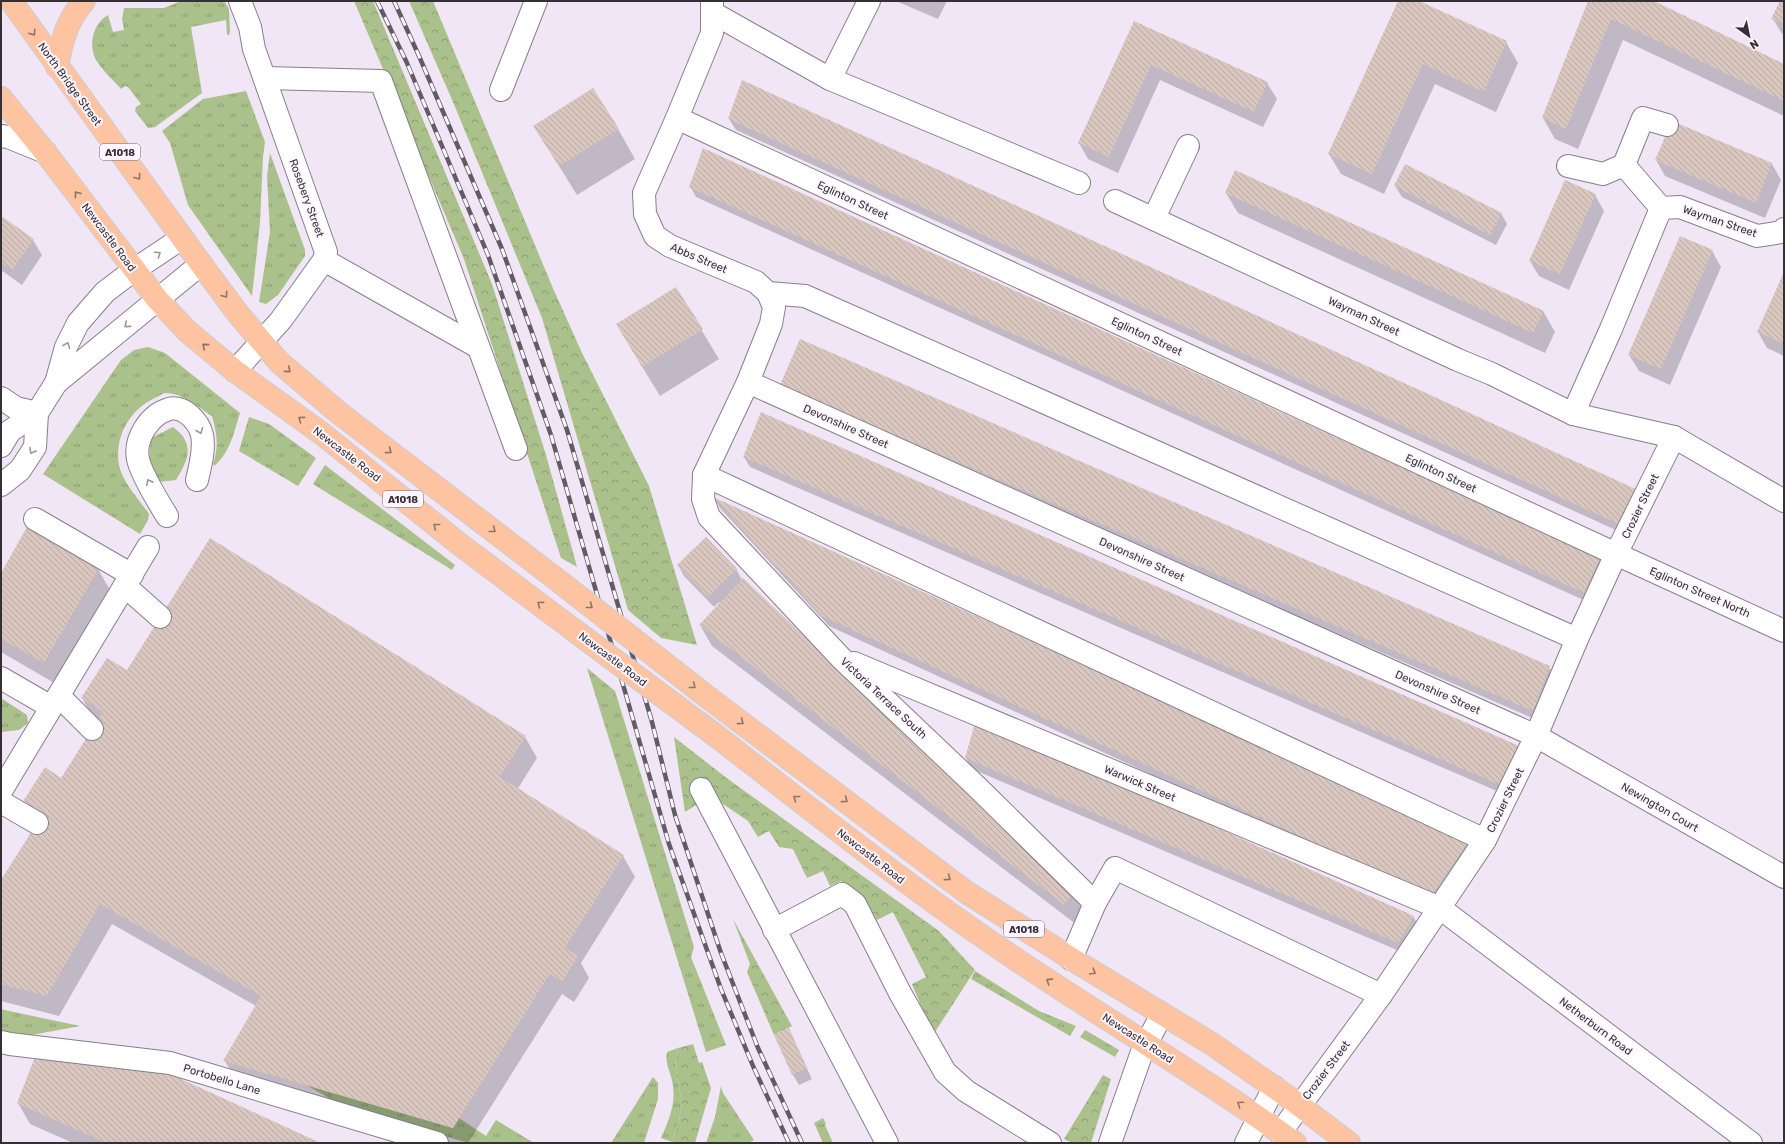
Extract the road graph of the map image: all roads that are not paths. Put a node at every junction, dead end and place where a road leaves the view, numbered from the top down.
1 (11, 1) edge
2 (84, 1) edge
3 (240, 1) edge
4 (536, 1) edge
5 (869, 1) edge
6 (712, 7) edge
7 (57, 67) junction
8 (265, 78) junction
9 (830, 79) junction
10 (501, 90) dead end
11 (2, 97) edge
12 (678, 118) junction
13 (1667, 125) dead end
14 (1, 136) edge
15 (1188, 146) dead end
16 (45, 152) junction
17 (1624, 165) junction
18 (1568, 166) dead end
19 (1079, 183) dead end
20 (1115, 201) dead end
21 (1661, 208) junction
22 (1154, 218) junction
23 (1784, 229) edge
24 (182, 238) junction
25 (324, 260) junction
26 (202, 264) junction
27 (134, 270) junction
28 (768, 293) junction
29 (157, 299) junction
30 (261, 341) junction
31 (478, 347) junction
32 (235, 371) junction
33 (748, 382) junction
34 (56, 383) junction
35 (1, 398) edge
36 (36, 413) junction
37 (1573, 414) junction
38 (1674, 437) junction
39 (1, 446) edge
40 (516, 449) dead end
41 (704, 475) junction
42 (197, 480) dead end
43 (1, 485) edge
44 (1784, 501) edge
45 (167, 516) dead end
46 (35, 519) dead end
47 (148, 547) dead end
48 (1616, 554) junction
49 (129, 581) junction
50 (160, 617) dead end
51 (1784, 631) edge
52 (1577, 639) junction
53 (841, 658) junction
54 (1, 678) edge
55 (55, 701) junction
56 (92, 729) dead end
57 (1536, 736) junction
58 (701, 789) dead end
59 (1, 790) edge
60 (1, 802) edge
61 (37, 823) dead end
62 (1485, 840) junction
63 (1784, 877) edge
64 (1095, 903) junction
65 (1440, 908) junction
66 (774, 930) junction
67 (1072, 959) junction
68 (1381, 995) junction
69 (1162, 1014) junction
70 (1, 1042) edge
71 (1146, 1043) junction
72 (1274, 1087) junction
73 (1300, 1105) junction
74 (1258, 1117) junction
75 (1288, 1138) edge
76 (437, 1143) edge
77 (887, 1143) edge
78 (1050, 1143) edge
79 (1110, 1143) edge
80 (1246, 1143) edge
81 (1349, 1143) edge
82 (1751, 1143) edge

1 -> 7 highway, North Bridge Street / A1018
2 - 7 highway
3 - 8 street, Rosebery Street
4 - 10 street
5 - 9 street
6 - 9 street
6 - 12 street, Abbs Street
7 -> 24 highway, North Bridge Street / A1018
8 - 25 street, Rosebery Street
8 - 31 street
9 - 19 street
11 - 16 highway, Newcastle Road / A1018
12 - 28 street, Abbs Street
12 - 48 street, Eglinton Street
13 - 17 street
14 - 16 street
15 - 22 street
27 -> 16 highway, Newcastle Road / A1018
17 - 18 street
17 - 21 street
20 - 22 street, Wayman Street
21 - 23 street, Wayman Street
21 - 37 street
22 - 37 street, Wayman Street
24 - 26 highway, North Bridge Street / A1018
27 -> 24 street
25 - 30 street
25 - 31 street
26 - 29 street
26 -> 30 highway, A1018
27 - 29 highway, Newcastle Road / A1018
34 -> 27 street
28 - 33 street
28 - 52 street
32 -> 29 highway, Newcastle Road / A1018
29 -> 34 street
30 - 32 street
30 -> 67 highway, A1018, bridge
31 - 40 street
71 -> 32 highway, Newcastle Road / A1018, bridge
33 - 41 street
33 - 57 street, Devonshire Street
34 - 36 street
35 - 36 street
36 - 39 street
36 -> 43 street
37 - 38 street, Wayman Street
38 - 44 street, Wayman Street
38 - 48 street, Crozier Street
41 - 53 street, Victoria Terrace South
41 - 62 street
45 -> 42 street
46 - 49 street
47 - 49 street
48 - 51 street, Eglinton Street North
48 - 52 street, Crozier Street
49 - 50 street
49 - 55 street
52 - 57 street, Crozier Street
53 - 64 street, Victoria Terrace South
53 - 65 street, Warwick Street
54 - 55 street
55 - 56 street
55 - 59 street
57 - 62 street, Crozier Street
57 - 63 street, Newington Court
58 - 66 street
60 - 61 street
62 - 65 street, Crozier Street
64 - 67 street
64 - 68 street
65 - 68 street, Crozier Street
65 - 82 street, Netherburn Road
66 - 77 street
66 - 78 street
67 -> 69 highway, A1018
68 - 73 street, Crozier Street
69 - 71 street
69 - 72 highway, A1018
70 - 76 street, Portobello Lane
74 -> 71 highway, Newcastle Road / A1018
71 - 79 street
72 - 73 highway, A1018
72 - 74 street
73 - 75 street, Crozier Street
73 - 81 highway, A1018
74 - 75 highway, Newcastle Road / A1018
74 - 80 street

